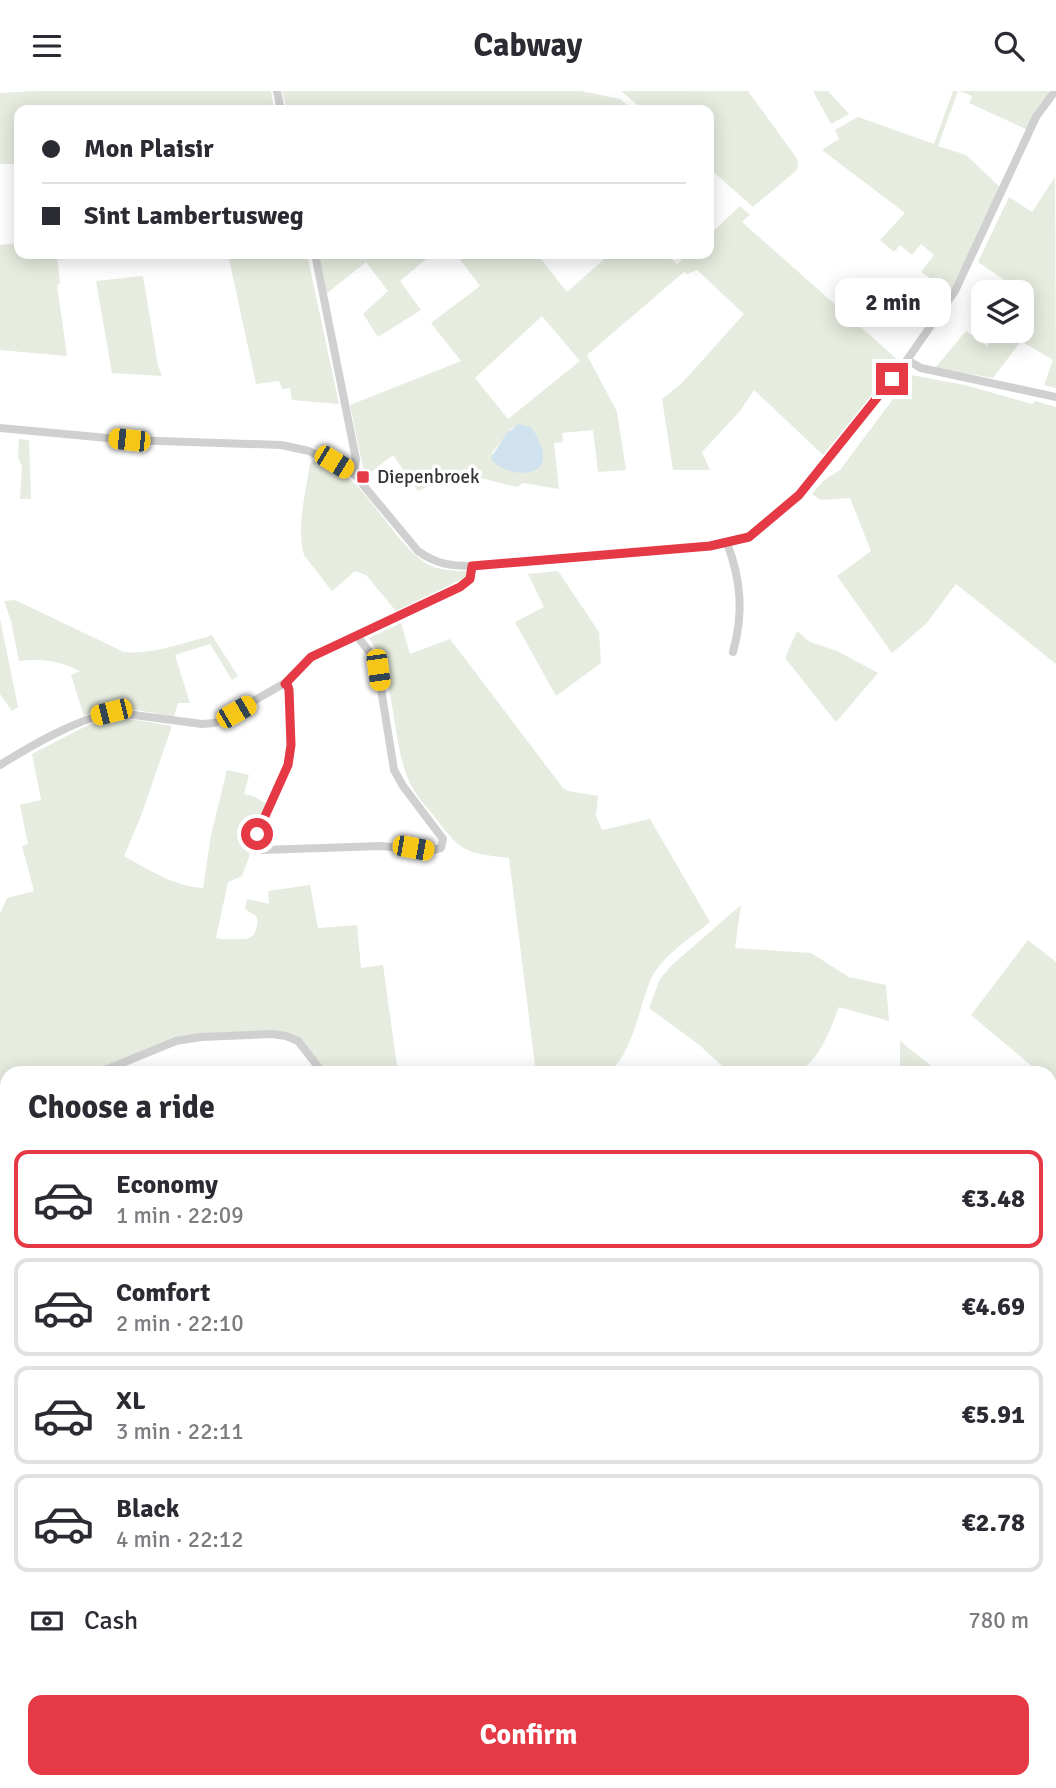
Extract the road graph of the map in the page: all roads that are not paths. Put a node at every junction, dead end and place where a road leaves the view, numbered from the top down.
1 (1055, 91) edge
2 (316, 259) edge
3 (908, 360) junction
4 (1056, 397) edge
5 (0, 428) edge
6 (354, 474) junction
7 (727, 543) junction
8 (472, 566) junction
9 (357, 636) junction
10 (733, 652) dead end
11 (285, 684) junction
12 (0, 765) edge
13 (115, 1066) edge
14 (318, 1066) edge

1 - 3 street
2 - 6 street
3 - 4 street
3 - 7 street
5 - 6 street
6 - 8 street
7 - 8 street
7 - 10 street
8 - 9 street
9 - 11 street
9 - 11 street
11 - 12 street
13 - 14 street

